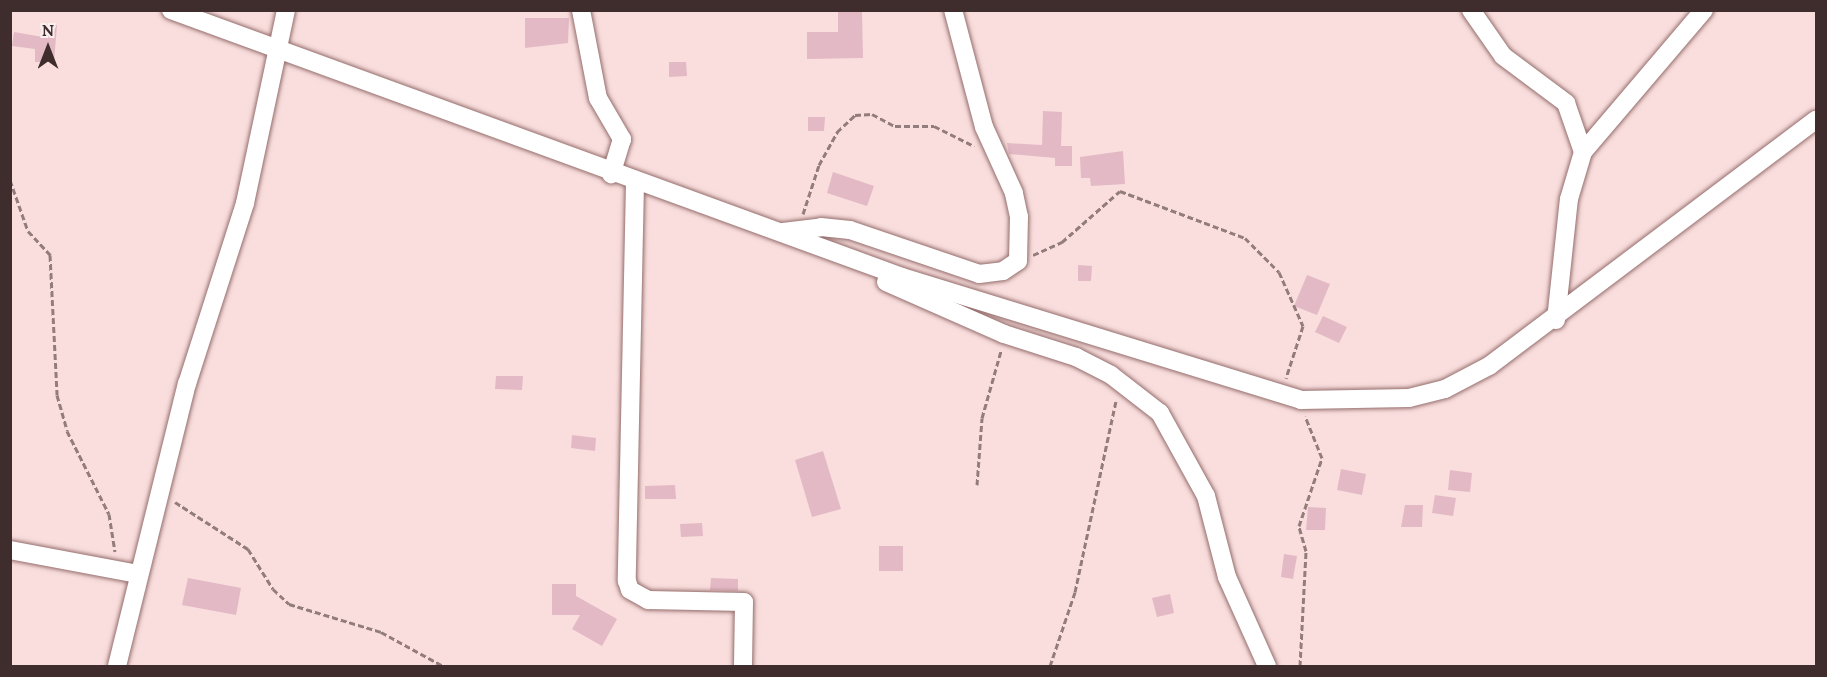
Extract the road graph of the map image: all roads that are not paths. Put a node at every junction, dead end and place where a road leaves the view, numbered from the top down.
1 (171, 10) edge
2 (286, 10) edge
3 (581, 10) edge
4 (953, 10) edge
5 (1471, 10) edge
6 (1704, 10) edge
7 (278, 48) junction
8 (1816, 120) edge
9 (1583, 152) junction
10 (611, 174) junction
11 (635, 183) junction
12 (779, 233) junction
13 (846, 257) junction
14 (1556, 320) junction
15 (10, 550) edge
16 (129, 573) junction
17 (117, 666) edge
18 (743, 666) edge
19 (1268, 666) edge

1 - 7 street
2 - 7 street
3 - 10 street
4 - 12 street
5 - 9 street
6 - 9 street
7 - 10 street
7 - 16 street
8 - 14 street
9 - 14 street
10 - 11 street
11 - 12 street
11 - 18 street
12 - 13 street
13 - 14 street
13 - 19 street
15 - 16 street
16 - 17 street

